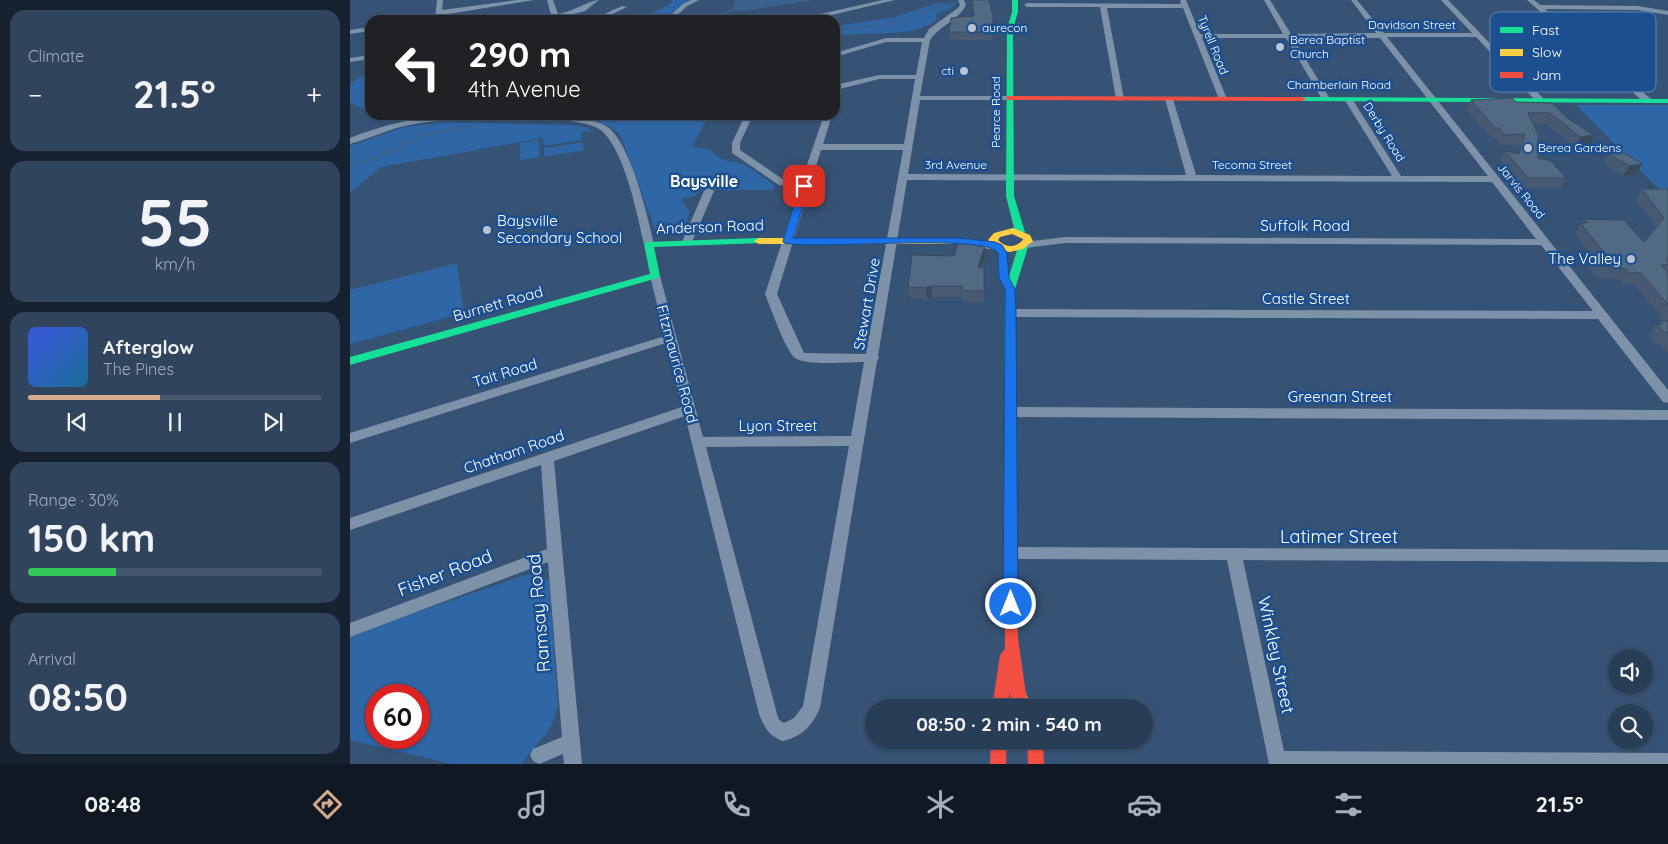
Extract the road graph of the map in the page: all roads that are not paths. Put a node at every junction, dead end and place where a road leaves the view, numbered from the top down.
1 (440, 0) edge
2 (531, 0) edge
3 (550, 0) edge
4 (596, 0) edge
5 (696, 0) edge
6 (892, 0) edge
7 (961, 0) edge
8 (1005, 0) edge
9 (1015, 0) edge
10 (1267, 0) edge
11 (1354, 0) edge
12 (1444, 0) edge
13 (1530, 0) edge
14 (1184, 3) edge
15 (1027, 5) dead end
16 (1103, 5) junction
17 (624, 7) dead end
18 (1538, 7) junction
19 (1544, 12) edge
20 (1668, 14) edge
21 (438, 15) edge
22 (453, 15) edge
23 (555, 15) edge
24 (564, 15) edge
25 (606, 15) edge
26 (674, 15) edge
27 (825, 15) edge
28 (1010, 29) junction
29 (365, 30) edge
30 (350, 32) edge
31 (1478, 35) junction
32 (1197, 36) junction
33 (1381, 36) junction
34 (1288, 37) junction
35 (926, 40) junction
36 (1490, 48) edge
37 (840, 53) edge
38 (365, 58) edge
39 (350, 60) edge
40 (919, 77) junction
41 (840, 88) edge
42 (1532, 92) edge
43 (1637, 92) edge
44 (915, 98) junction
45 (1010, 98) junction
46 (1120, 99) junction
47 (1169, 99) junction
48 (1222, 99) junction
49 (1326, 99) junction
50 (1348, 99) junction
51 (1433, 99) junction
52 (1540, 100) junction
53 (1648, 101) junction
54 (1668, 101) edge
55 (421, 120) edge
56 (571, 120) edge
57 (747, 120) edge
58 (826, 120) edge
59 (350, 141) edge
60 (817, 146) junction
61 (907, 147) junction
62 (902, 177) junction
63 (1010, 177) junction
64 (1192, 178) junction
65 (1398, 178) junction
66 (1495, 178) junction
67 (804, 186) junction
68 (709, 191) dead end
69 (1010, 196) junction
70 (892, 240) junction
71 (998, 240) junction
72 (1023, 240) junction
73 (787, 241) junction
74 (687, 242) junction
75 (1545, 242) junction
76 (649, 244) junction
77 (655, 276) junction
78 (1010, 289) junction
79 (1011, 313) junction
80 (1602, 315) junction
81 (670, 338) junction
82 (873, 358) junction
83 (350, 361) edge
84 (1668, 399) edge
85 (689, 410) junction
86 (1011, 412) junction
87 (1668, 415) edge
88 (350, 438) edge
89 (698, 442) junction
90 (858, 442) junction
91 (547, 458) junction
92 (350, 524) edge
93 (554, 553) junction
94 (1011, 553) junction
95 (1234, 555) junction
96 (1668, 556) edge
97 (824, 628) joint
98 (350, 630) edge
99 (1011, 638) junction
100 (1001, 699) edge
101 (1021, 699) edge
102 (571, 742) junction
103 (999, 749) edge
104 (1035, 749) edge
105 (539, 755) dead end
106 (1278, 762) edge
107 (1668, 762) edge
108 (573, 764) edge
109 (998, 764) edge
110 (1036, 764) edge

1 - 21 street
2 - 22 street
3 - 23 street
4 - 24 street
5 - 26 street
6 - 27 street
7 - 35 street
8 - 28 main road, Pearce Road
9 - 28 main road, Pearce Road
10 - 34 street
11 - 33 street, Jarvis Road
12 - 31 street
13 - 18 street
14 - 16 street
14 - 32 street, Tyrell Road
15 - 16 street
16 - 46 street
17 - 25 street
18 - 19 street
18 - 20 street
28 - 45 main road, Pearce Road
29 - 30 street
31 - 33 street, Davidson Street
31 - 36 street
32 - 34 street, Davidson Street
32 - 48 street, Tyrell Road
33 - 34 street, Davidson Street
33 - 51 street, Jarvis Road
34 - 49 street
35 - 37 street
35 - 40 street, Stewart Drive
38 - 39 street
40 - 41 street
40 - 44 street, Stewart Drive
42 - 52 street
43 - 53 street
44 - 45 street
44 - 61 street, Stewart Drive
45 - 46 main road, Chamberlain Road
45 - 63 main road, Pearce Road
46 - 47 main road, Chamberlain Road
47 - 48 main road, Chamberlain Road
47 - 64 street
48 - 49 main road, Chamberlain Road
49 - 50 main road, Chamberlain Road
50 - 51 main road, Chamberlain Road
50 - 65 street, Derby Road
51 - 52 main road, Chamberlain Road
51 - 66 street, Jarvis Road
52 - 53 main road, Chamberlain Road
53 - 54 main road, Chamberlain Road
55 - 59 street, Fitzmaurice Road
56 - 76 street, Fitzmaurice Road
57 - 67 street
58 - 60 street
60 - 61 street
60 - 67 street
61 - 62 street, Stewart Drive
62 - 63 street, 3rd Avenue
62 - 70 street, Stewart Drive
63 - 64 street, Tecoma Street
63 - 69 main road, Pearce Road
64 - 65 street, Tecoma Street
65 - 66 street, Tecoma Street
66 - 75 street, Jarvis Road
67 - 73 street
68 - 74 street
69 - 71 main road, Pearce Road
69 - 72 main road, Pearce Road
70 - 71 main road, Anderson Road
70 - 73 main road, Anderson Road
70 - 82 street, Stewart Drive
71 - 72 main road
71 - 72 main road
71 - 78 main road, Pearce Road
72 - 75 street, Suffolk Road
72 - 78 main road, Pearce Road
73 - 74 main road, Anderson Road
73 - 82 street
74 - 76 main road, Anderson Road
75 - 80 street, Jarvis Road
76 - 77 main road, Fitzmaurice Road
77 - 81 street, Fitzmaurice Road
77 - 83 main road, Burnett Road
78 - 79 main road, Pearce Road
79 - 80 street, Castle Street
79 - 86 main road, Pearce Road
80 - 84 street, Jarvis Road
81 - 85 street, Fitzmaurice Road
81 - 88 street, Tait Road
82 - 90 street, Stewart Drive
85 - 89 street, Fitzmaurice Road
85 - 91 street, Chatham Road
86 - 87 street, Greenan Street
86 - 94 main road, Pearce Road
89 - 90 street, Lyon Street
89 - 97 street, Fitzmaurice Road
90 - 97 street, Stewart Drive
91 - 92 street, Chatham Road
91 - 93 street, Ramsay Road
93 - 98 street, Fisher Road
93 - 102 street, Ramsay Road
94 - 95 street, Latimer Street
94 - 99 main road, Pearce Road
95 - 96 street, Latimer Street
95 - 106 street, Winkley Street
99 - 100 main road, Pearce Road
99 - 101 main road, Pearce Road
102 - 105 street
102 - 108 street, Ramsay Road
103 - 109 main road
104 - 110 main road
106 - 107 street

